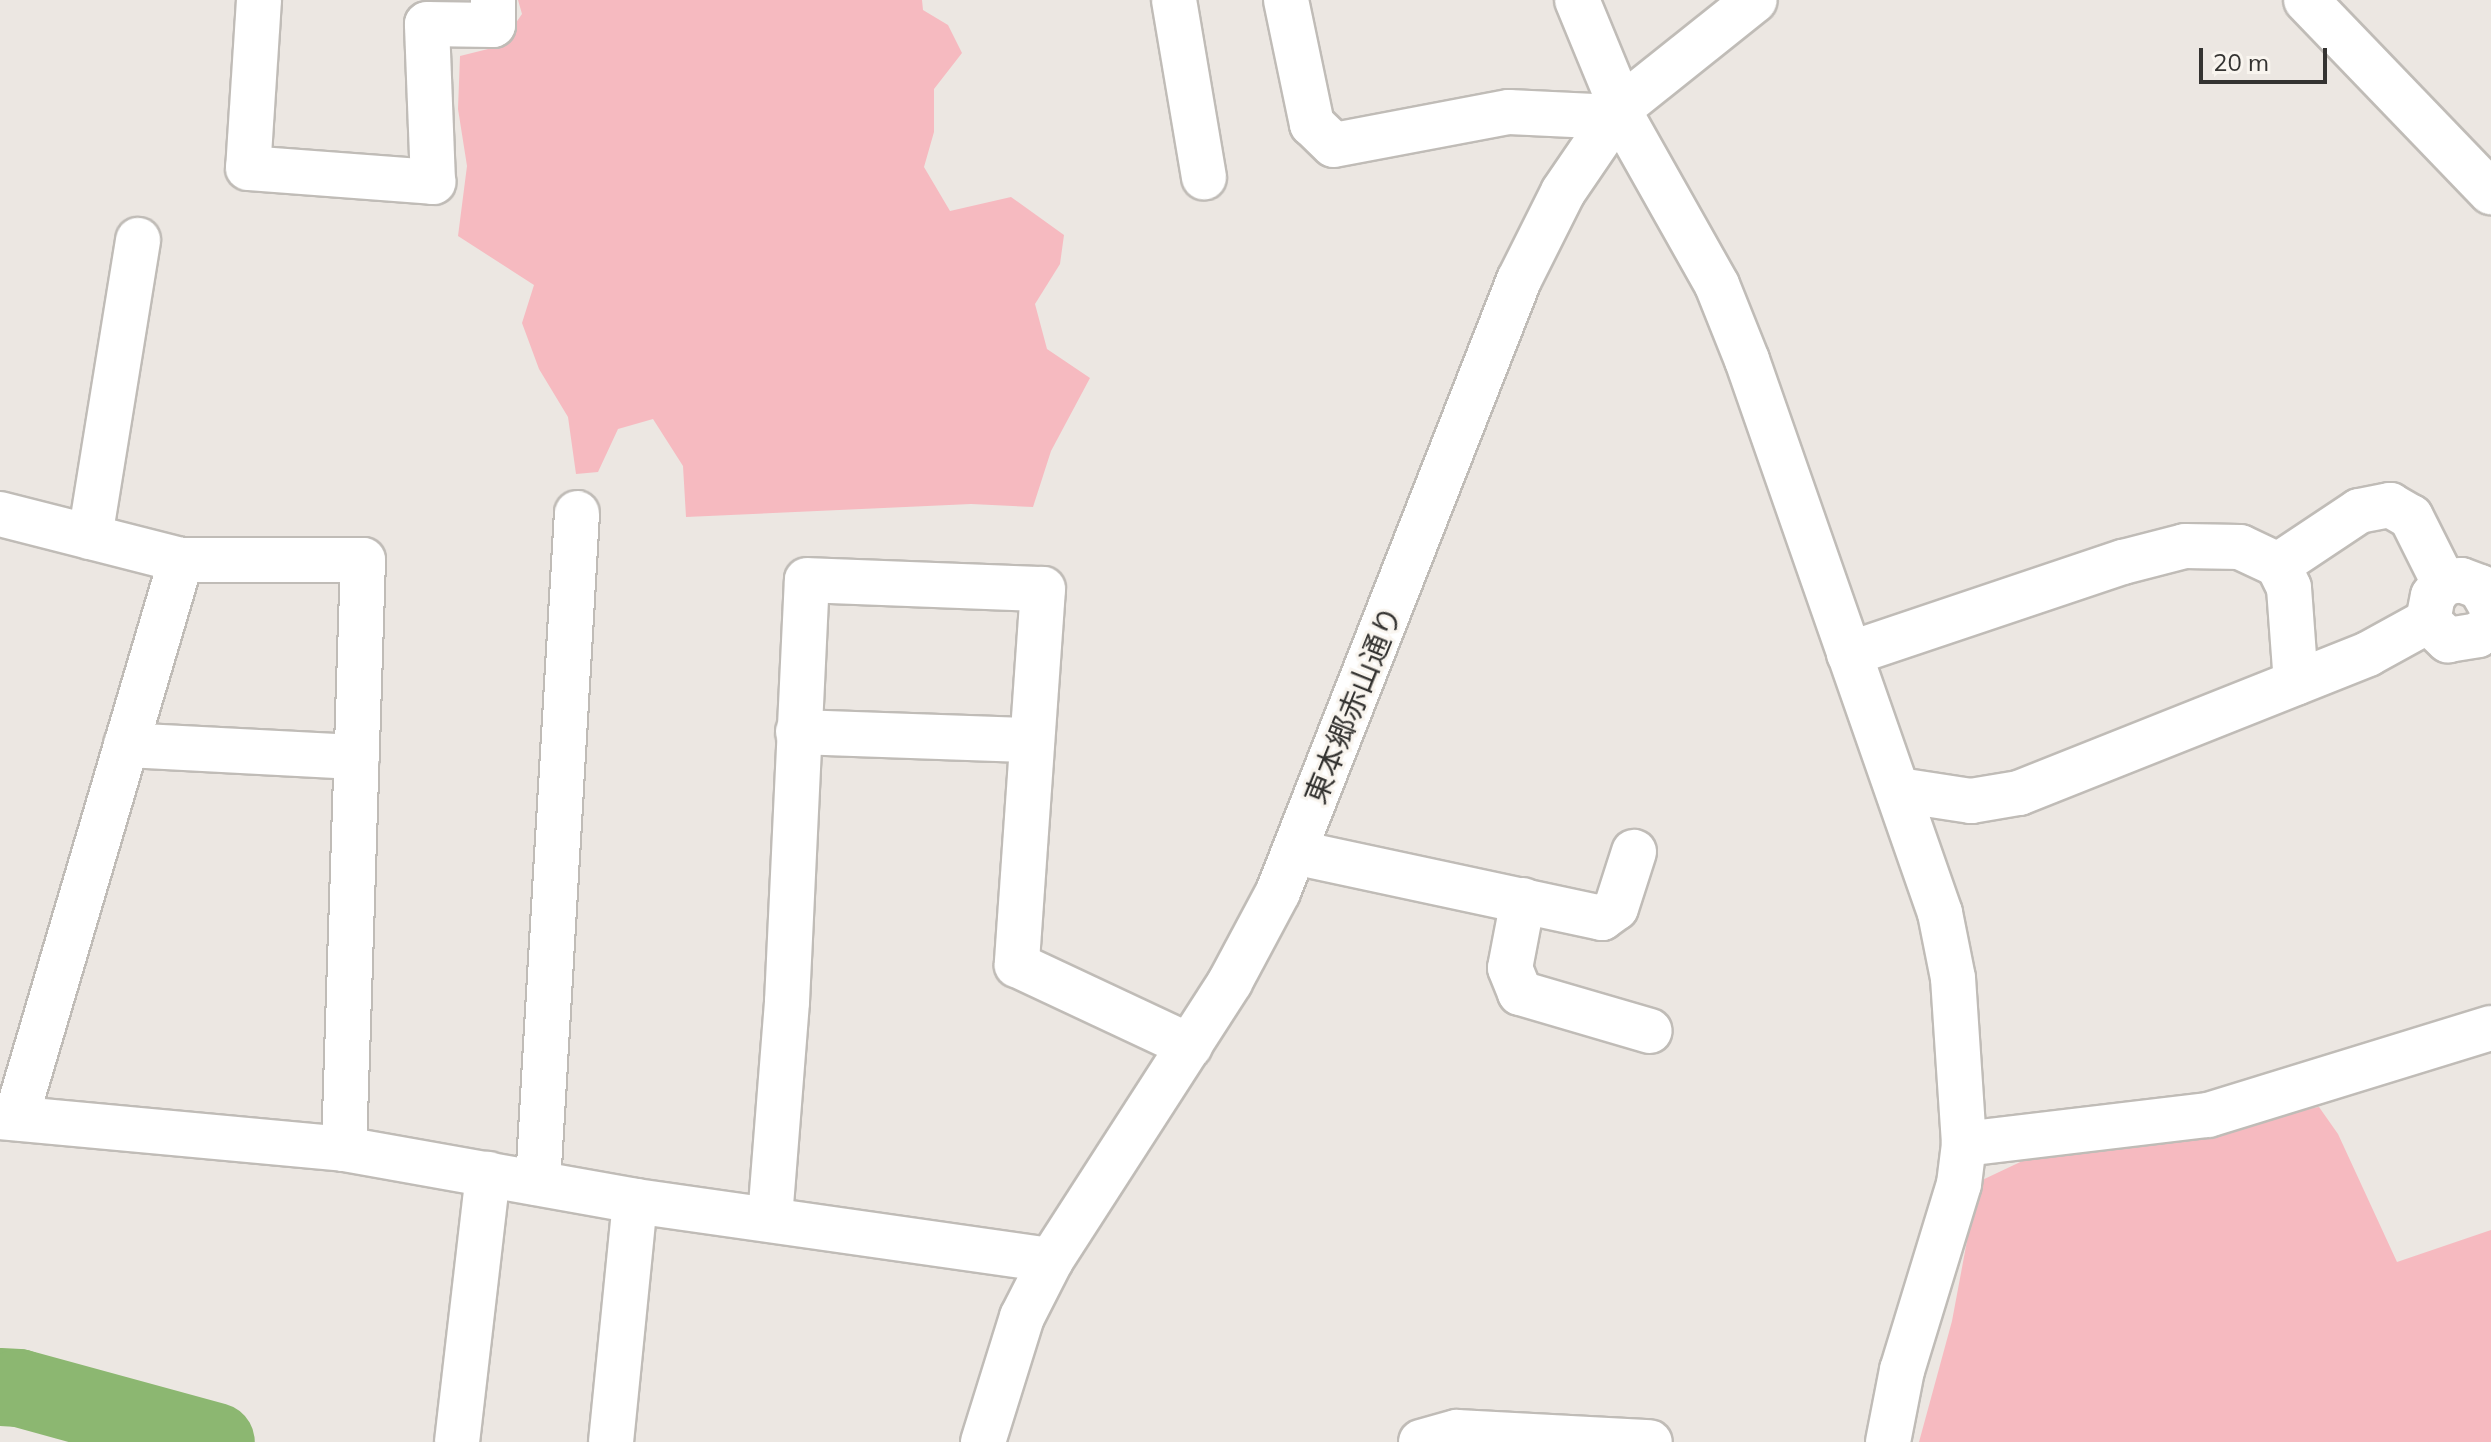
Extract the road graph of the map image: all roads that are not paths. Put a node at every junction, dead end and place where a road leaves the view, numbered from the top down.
1 (259, 0) edge
2 (493, 0) edge
3 (1174, 0) edge
4 (1286, 0) edge
5 (1577, 0) edge
6 (1755, 0) edge
7 (2306, 0) edge
8 (1618, 112) junction
9 (1204, 177) dead end
10 (2491, 192) edge
11 (138, 240) dead end
12 (577, 513) dead end
13 (0, 514) edge
14 (90, 537) junction
15 (181, 560) junction
16 (2278, 565) junction
17 (2436, 602) junction
18 (2491, 606) edge
19 (2491, 624) edge
20 (1849, 654) junction
21 (2296, 683) junction
22 (798, 732) junction
23 (1032, 740) junction
24 (126, 745) junction
25 (357, 757) junction
26 (1899, 790) junction
27 (1971, 801) junction
28 (1294, 852) junction
29 (1634, 852) dead end
30 (1924, 864) junction
31 (1523, 900) junction
32 (2491, 1028) edge
33 (1650, 1031) dead end
34 (1190, 1046) junction
35 (8, 1118) edge
36 (1964, 1144) junction
37 (344, 1149) junction
38 (488, 1174) junction
39 (538, 1183) junction
40 (635, 1201) junction
41 (770, 1218) junction
42 (1051, 1260) junction
43 (457, 1442) edge
44 (611, 1442) edge
45 (983, 1442) edge
46 (1421, 1442) edge
47 (1650, 1442) edge
48 (1888, 1442) edge

1 - 2 street
3 - 9 street
4 - 8 street
5 - 8 street
6 - 8 street, 東本郷赤山通り
7 - 10 street
8 - 20 street
8 - 28 street, 東本郷赤山通り
11 - 14 street
12 - 39 street
13 - 14 street
14 - 15 street
15 - 24 street
15 - 25 street
16 - 17 street
16 - 20 street
16 - 21 street
17 - 18 street
17 - 19 street
17 - 21 street
20 - 26 street
21 - 27 street
22 - 23 street
22 - 23 street
22 - 41 street
23 - 34 street
24 - 25 street
24 - 35 street
25 - 37 street
26 - 27 street
26 - 30 street
27 - 30 street
28 - 31 street
28 - 34 street, 東本郷赤山通り
29 - 31 street
30 - 36 street
31 - 33 street
32 - 36 street
34 - 42 street, 東本郷赤山通り
35 - 37 street
36 - 48 street
37 - 38 street
38 - 39 street
38 - 43 street
39 - 40 street
40 - 41 street
40 - 44 street
41 - 42 street
42 - 45 street, 東本郷赤山通り
46 - 47 street

